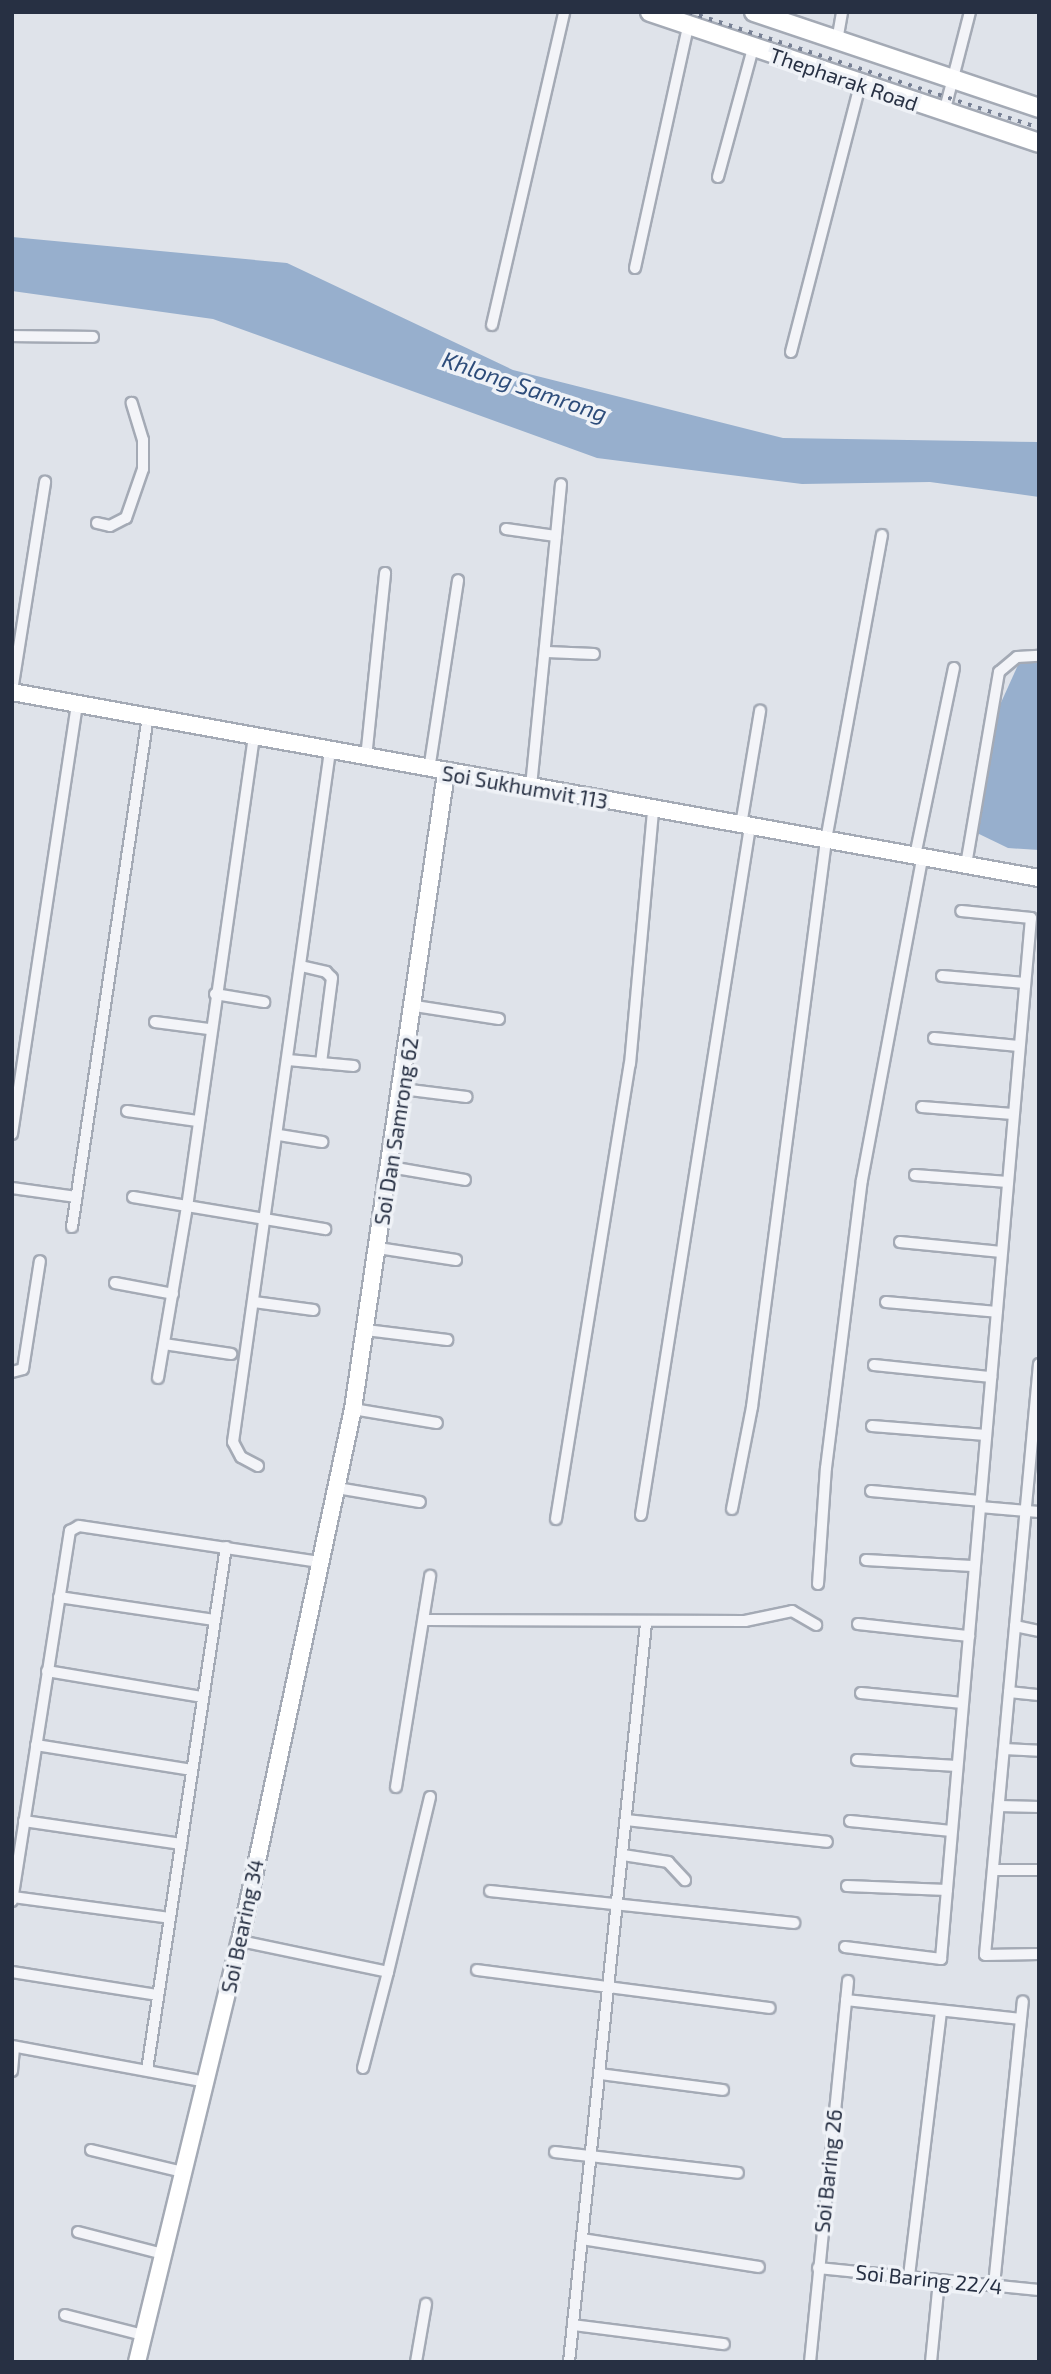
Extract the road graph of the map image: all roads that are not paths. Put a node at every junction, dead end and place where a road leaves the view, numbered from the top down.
1 (564, 12) edge
2 (650, 12) edge
3 (754, 12) edge
4 (842, 12) edge
5 (970, 12) edge
6 (688, 26) junction
7 (837, 41) junction
8 (753, 48) junction
9 (953, 80) junction
10 (860, 85) junction
11 (1039, 108) edge
12 (944, 113) junction
13 (1039, 143) edge
14 (719, 177) dead end
15 (635, 268) dead end
16 (492, 325) dead end
17 (12, 336) edge
18 (93, 337) dead end
19 (791, 352) dead end
20 (132, 403) dead end
21 (45, 482) dead end
22 (561, 484) dead end
23 (97, 523) dead end
24 (506, 529) dead end
25 (882, 535) dead end
26 (556, 536) junction
27 (385, 573) dead end
28 (458, 580) dead end
29 (547, 652) junction
30 (594, 654) dead end
31 (1039, 656) edge
32 (954, 667) dead end
33 (12, 691) edge
34 (77, 702) junction
35 (760, 710) dead end
36 (148, 716) junction
37 (254, 737) junction
38 (330, 751) junction
39 (366, 758) junction
40 (429, 770) junction
41 (446, 773) junction
42 (531, 788) junction
43 (653, 810) junction
44 (746, 826) junction
45 (826, 841) junction
46 (918, 857) junction
47 (966, 865) junction
48 (1039, 878) edge
49 (961, 911) dead end
50 (301, 966) junction
51 (1026, 969) junction
52 (1039, 970) edge
53 (942, 976) dead end
54 (1025, 983) junction
55 (215, 994) junction
56 (264, 1002) dead end
57 (415, 1006) junction
58 (499, 1019) dead end
59 (155, 1022) dead end
60 (209, 1029) junction
61 (934, 1038) dead end
62 (1019, 1046) junction
63 (288, 1060) junction
64 (321, 1063) junction
65 (354, 1066) dead end
66 (402, 1089) junction
67 (467, 1097) dead end
68 (922, 1107) dead end
69 (127, 1111) dead end
70 (1013, 1114) junction
71 (197, 1121) junction
72 (12, 1134) edge
73 (279, 1135) junction
74 (322, 1142) dead end
75 (390, 1167) junction
76 (915, 1175) dead end
77 (465, 1180) dead end
78 (1008, 1182) junction
79 (12, 1188) edge
80 (133, 1196) dead end
81 (76, 1197) junction
82 (187, 1207) junction
83 (265, 1220) junction
84 (72, 1227) dead end
85 (325, 1229) dead end
86 (900, 1242) dead end
87 (378, 1248) junction
88 (1002, 1252) junction
89 (456, 1260) dead end
90 (40, 1261) dead end
91 (115, 1283) dead end
92 (173, 1294) junction
93 (254, 1302) junction
94 (886, 1302) dead end
95 (313, 1310) dead end
96 (997, 1311) junction
97 (366, 1330) junction
98 (447, 1340) dead end
99 (164, 1344) junction
100 (231, 1354) dead end
101 (1039, 1364) edge
102 (873, 1365) dead end
103 (12, 1372) edge
104 (991, 1377) junction
105 (158, 1378) dead end
106 (1038, 1393) edge
107 (354, 1409) junction
108 (437, 1423) dead end
109 (872, 1426) dead end
110 (986, 1435) junction
111 (1035, 1455) edge
112 (258, 1466) dead end
113 (337, 1488) junction
114 (871, 1491) dead end
115 (420, 1503) dead end
116 (980, 1504) junction
117 (732, 1509) dead end
118 (1026, 1511) junction
119 (1039, 1512) edge
120 (641, 1515) dead end
121 (556, 1518) dead end
122 (226, 1547) junction
123 (866, 1560) dead end
124 (321, 1563) junction
125 (972, 1566) junction
126 (430, 1576) dead end
127 (818, 1584) dead end
128 (59, 1597) junction
129 (214, 1619) junction
130 (425, 1620) junction
131 (646, 1623) junction
132 (816, 1625) dead end
133 (858, 1625) dead end
134 (1015, 1626) junction
135 (1039, 1631) edge
136 (969, 1636) junction
137 (47, 1671) junction
138 (1009, 1692) junction
139 (861, 1693) dead end
140 (1039, 1695) edge
141 (203, 1697) junction
142 (963, 1703) junction
143 (36, 1745) junction
144 (1004, 1749) junction
145 (1039, 1751) edge
146 (857, 1760) dead end
147 (957, 1766) junction
148 (192, 1770) junction
149 (396, 1787) dead end
150 (430, 1797) dead end
151 (999, 1807) junction
152 (1039, 1807) edge
153 (24, 1821) junction
154 (626, 1821) junction
155 (850, 1821) dead end
156 (952, 1831) junction
157 (827, 1842) dead end
158 (181, 1844) junction
159 (624, 1854) junction
160 (993, 1870) junction
161 (1039, 1870) edge
162 (685, 1880) dead end
163 (847, 1886) dead end
164 (947, 1890) junction
165 (490, 1891) dead end
166 (13, 1899) edge
167 (618, 1903) junction
168 (170, 1918) junction
169 (794, 1923) dead end
170 (240, 1941) junction
171 (845, 1947) dead end
172 (1039, 1954) edge
173 (477, 1970) dead end
174 (12, 1972) edge
175 (388, 1972) junction
176 (849, 1981) dead end
177 (607, 1987) junction
178 (158, 1996) junction
179 (846, 2000) junction
180 (1023, 2001) dead end
181 (770, 2008) dead end
182 (941, 2011) junction
183 (1021, 2018) junction
184 (13, 2046) edge
185 (363, 2067) dead end
186 (147, 2070) junction
187 (12, 2071) edge
188 (600, 2074) junction
189 (206, 2082) junction
190 (723, 2090) dead end
191 (91, 2150) dead end
192 (555, 2152) dead end
193 (590, 2158) junction
194 (183, 2172) junction
195 (738, 2173) dead end
196 (78, 2232) dead end
197 (582, 2239) junction
198 (163, 2254) junction
199 (759, 2267) dead end
200 (818, 2268) junction
201 (909, 2276) junction
202 (939, 2280) junction
203 (994, 2285) junction
204 (1039, 2290) edge
205 (426, 2304) dead end
206 (65, 2315) dead end
207 (573, 2325) junction
208 (144, 2335) junction
209 (724, 2344) dead end
210 (137, 2362) edge
211 (416, 2362) edge
212 (569, 2362) edge
213 (810, 2362) edge
214 (931, 2362) edge

1 - 16 street
2 - 6 main road, Thepharak Road
3 - 7 main road, Thepharak Road
4 - 7 street
5 - 9 street
6 - 8 main road, Thepharak Road
6 - 15 street
7 - 9 main road, Thepharak Road
8 - 10 main road, Thepharak Road
8 - 14 street
9 - 11 main road, Thepharak Road
9 - 12 street
10 - 12 main road, Thepharak Road
10 - 19 street
12 - 13 main road, Thepharak Road
17 - 18 street
20 - 23 street
21 - 33 street
22 - 26 street
24 - 26 street
25 - 45 street
26 - 29 street
27 - 39 street
28 - 40 street
29 - 30 street
29 - 42 street
31 - 47 street
32 - 46 street
33 - 34 street, Soi Sukhumvit 113
34 - 36 street, Soi Sukhumvit 113
34 - 72 street
35 - 44 street
36 - 37 street, Soi Sukhumvit 113
36 - 81 street
37 - 38 street, Soi Sukhumvit 113
37 - 55 street
38 - 39 street, Soi Sukhumvit 113
38 - 50 street
39 - 40 street, Soi Sukhumvit 113
40 - 41 street, Soi Sukhumvit 113
41 - 42 street, Soi Sukhumvit 113
41 - 57 street, Soi Dan Samrong 62
42 - 43 street, Soi Sukhumvit 113
43 - 44 street, Soi Sukhumvit 113
43 - 121 street
44 - 45 street, Soi Sukhumvit 113
44 - 120 street
45 - 46 street, Soi Sukhumvit 113
45 - 117 street
46 - 47 street, Soi Sukhumvit 113
46 - 127 street
47 - 48 street, Soi Sukhumvit 113
49 - 51 street
50 - 63 street
50 - 64 street
51 - 52 street
51 - 54 street
53 - 54 street
54 - 62 street
55 - 56 street
55 - 60 street
57 - 58 street
57 - 66 street, Soi Dan Samrong 62
59 - 60 street
60 - 71 street
61 - 62 street
62 - 70 street
63 - 64 street
63 - 73 street
64 - 65 street
66 - 67 street
66 - 75 street, Soi Dan Samrong 62
68 - 70 street
69 - 71 street
70 - 78 street
71 - 82 street
73 - 74 street
73 - 83 street
75 - 77 street
75 - 87 street, Soi Dan Samrong 62
76 - 78 street
78 - 88 street
79 - 81 street
80 - 82 street
81 - 84 street
82 - 83 street
82 - 92 street
83 - 85 street
83 - 93 street
86 - 88 street
87 - 89 street
87 - 97 street, Soi Dan Samrong 62
88 - 96 street
90 - 103 street
91 - 92 street
92 - 99 street
93 - 95 street
93 - 112 street
94 - 96 street
96 - 104 street
97 - 98 street
97 - 107 street, Soi Dan Samrong 62
99 - 100 street
99 - 105 street
101 - 106 street
102 - 104 street
104 - 110 street
106 - 111 street
107 - 108 street
107 - 113 street, Soi Dan Samrong 62
109 - 110 street
110 - 116 street
111 - 118 street
113 - 115 street
113 - 124 street, Soi Bearing 34
114 - 116 street
116 - 118 street
116 - 125 street
118 - 119 street
118 - 134 street
122 - 124 street
122 - 128 street
122 - 129 street
123 - 125 street
124 - 170 street, Soi Bearing 34
125 - 136 street
126 - 130 street
128 - 129 street
128 - 137 street
129 - 141 street
130 - 131 street
130 - 149 street
131 - 132 street
131 - 154 street
133 - 136 street
134 - 135 street
134 - 138 street
136 - 142 street
137 - 141 street
137 - 143 street
138 - 140 street
138 - 144 street
139 - 142 street
141 - 148 street
142 - 147 street
143 - 148 street
143 - 153 street
144 - 145 street
144 - 151 street
146 - 147 street
147 - 156 street
148 - 158 street
150 - 175 street
151 - 152 street
151 - 160 street
153 - 158 street
153 - 166 street
154 - 157 street
154 - 159 street
155 - 156 street
156 - 164 street
158 - 168 street
159 - 162 street
159 - 167 street
160 - 161 street
160 - 172 street
163 - 164 street
164 - 171 street
165 - 167 street
166 - 168 street
167 - 169 street
167 - 177 street
168 - 178 street
170 - 175 street
170 - 189 street, Soi Bearing 34
173 - 177 street
174 - 178 street
175 - 185 street
176 - 179 street, Soi Baring 26
177 - 181 street
177 - 188 street
178 - 186 street
179 - 182 street
179 - 200 street, Soi Baring 26
180 - 183 street
182 - 183 street
182 - 201 street
183 - 203 street
184 - 186 street
184 - 187 street
186 - 189 street
188 - 190 street
188 - 193 street
189 - 194 street, Soi Bearing 34
191 - 194 street
192 - 193 street
193 - 195 street
193 - 197 street
194 - 198 street, Soi Bearing 34
196 - 198 street
197 - 199 street
197 - 207 street
198 - 208 street, Soi Bearing 34
200 - 201 street, Soi Baring 22/4
200 - 213 street, Soi Baring 26
201 - 202 street, Soi Baring 22/4
202 - 203 street, Soi Baring 22/4
202 - 214 street
203 - 204 street, Soi Baring 22/4
205 - 211 street
206 - 208 street
207 - 209 street
207 - 212 street
208 - 210 street, Soi Bearing 34

